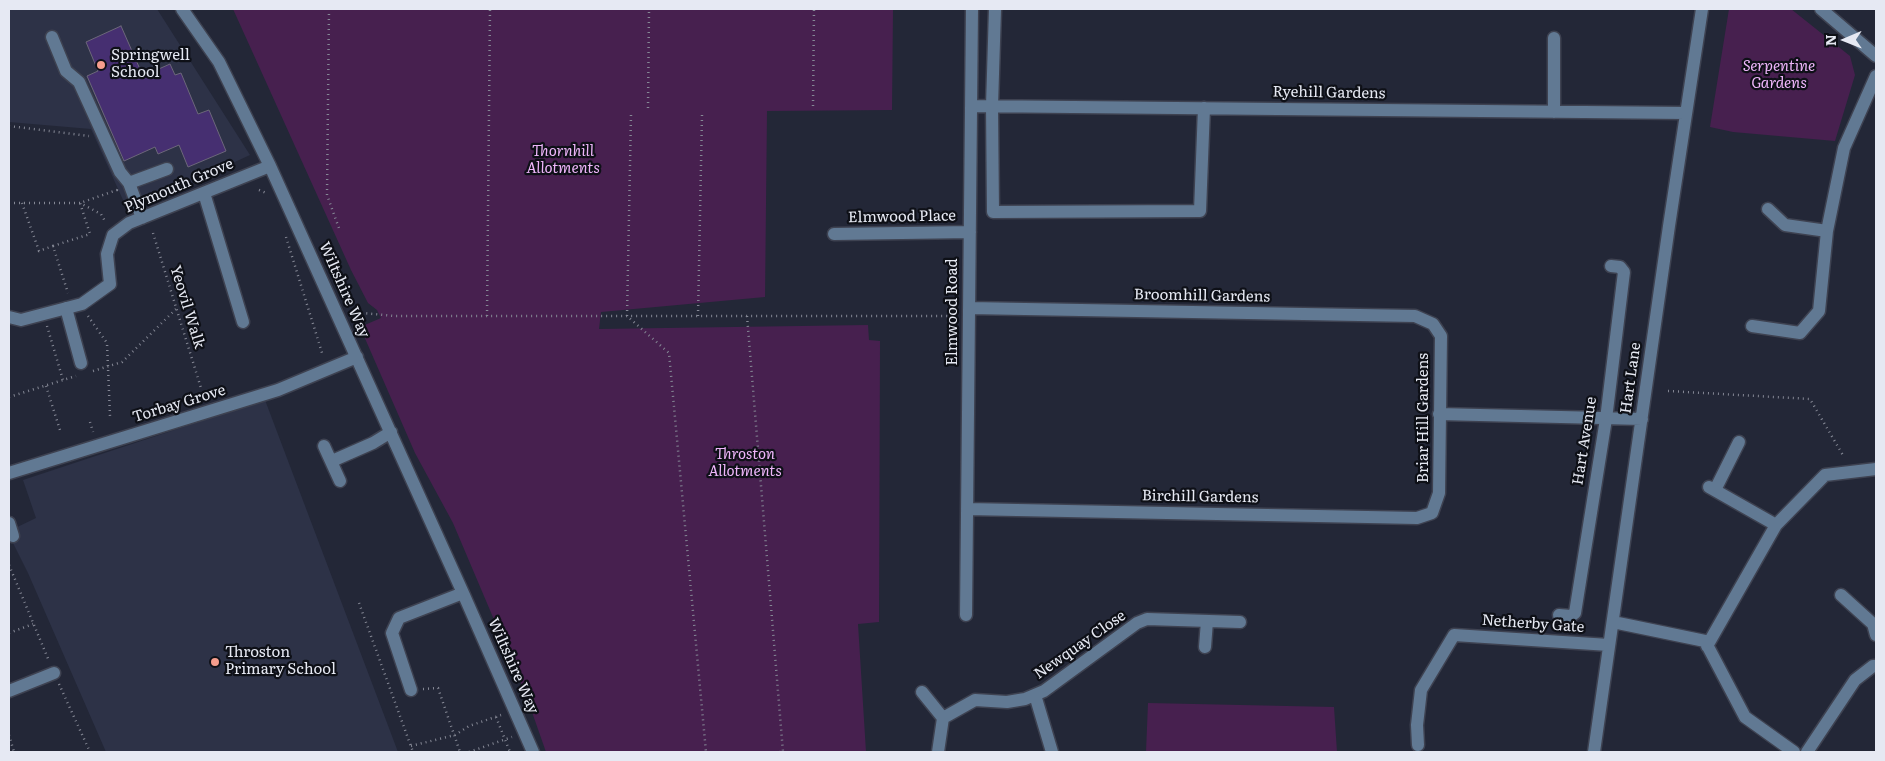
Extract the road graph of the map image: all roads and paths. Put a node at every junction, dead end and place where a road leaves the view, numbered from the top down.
1 (182, 9) edge
2 (329, 9) edge
3 (490, 9) edge
4 (649, 9) edge
5 (814, 9) edge
6 (972, 9) edge
7 (995, 9) edge
8 (1702, 9) edge
9 (1821, 9) edge
10 (52, 37) dead end
11 (1554, 38) dead end
12 (1876, 56) edge
13 (1876, 76) edge
14 (812, 106) dead end
15 (971, 106) junction
16 (992, 106) junction
17 (648, 108) dead end
18 (1204, 108) junction
19 (1554, 112) junction
20 (1686, 113) junction
21 (631, 115) dead end
22 (702, 116) dead end
23 (9, 126) edge
24 (91, 136) dead end
25 (270, 166) junction
26 (167, 169) dead end
27 (129, 183) junction
28 (113, 184) dead end
29 (259, 190) dead end
30 (204, 193) junction
31 (273, 196) dead end
32 (9, 203) edge
33 (22, 203) junction
34 (80, 203) junction
35 (1768, 210) dead end
36 (142, 218) junction
37 (340, 230) dead end
38 (1827, 230) junction
39 (970, 232) junction
40 (153, 233) dead end
41 (284, 233) dead end
42 (834, 234) dead end
43 (113, 235) junction
44 (54, 246) junction
45 (1611, 266) dead end
46 (69, 308) junction
47 (176, 309) junction
48 (969, 312) junction
49 (44, 314) junction
50 (86, 314) dead end
51 (487, 316) junction
52 (627, 316) junction
53 (698, 316) junction
54 (747, 316) junction
55 (9, 317) edge
56 (341, 321) junction
57 (243, 322) dead end
58 (1433, 324) joint
59 (1752, 326) dead end
60 (322, 353) dead end
61 (356, 357) junction
62 (108, 366) junction
63 (84, 370) junction
64 (63, 380) junction
65 (46, 386) junction
66 (201, 388) dead end
67 (1668, 391) dead end
68 (9, 397) edge
69 (1439, 414) junction
70 (110, 416) dead end
71 (1606, 419) junction
72 (1642, 419) junction
73 (60, 430) dead end
74 (391, 432) junction
75 (1739, 442) dead end
76 (324, 446) dead end
77 (1844, 457) dead end
78 (332, 461) junction
79 (1876, 469) edge
80 (9, 473) edge
81 (340, 481) dead end
82 (967, 509) junction
83 (1432, 513) joint
84 (9, 523) edge
85 (1776, 525) junction
86 (13, 536) dead end
87 (463, 592) junction
88 (1841, 595) dead end
89 (359, 603) dead end
90 (966, 615) dead end
91 (1559, 615) dead end
92 (1207, 621) junction
93 (1240, 622) dead end
94 (1612, 622) junction
95 (33, 624) dead end
96 (9, 633) edge
97 (1876, 635) edge
98 (1609, 645) junction
99 (1708, 646) junction
100 (1205, 647) dead end
101 (1875, 666) edge
102 (54, 673) dead end
103 (438, 688) dead end
104 (411, 690) dead end
105 (9, 692) edge
106 (922, 692) dead end
107 (1035, 695) junction
108 (515, 710) junction
109 (496, 717) junction
110 (943, 718) junction
111 (524, 733) junction
112 (9, 735) edge
113 (454, 735) junction
114 (505, 740) junction
115 (1418, 745) dead end
116 (411, 746) junction
117 (14, 752) edge
118 (413, 752) edge
119 (460, 752) edge
120 (469, 752) edge
121 (510, 752) edge
122 (533, 752) edge
123 (706, 752) edge
124 (776, 752) edge
125 (938, 752) edge
126 (1052, 752) edge
127 (1594, 752) edge
128 (1794, 752) edge
129 (1807, 752) edge

1 - 25 street, Wiltshire Way
2 - 37 path
3 - 51 path
4 - 17 path
5 - 14 path
6 - 15 street, Elmwood Road
7 - 16 street
8 - 20 street, Hart Lane
9 - 12 street
10 - 27 street
11 - 19 street
13 - 38 street
15 - 16 street, Ryehill Gardens
15 - 39 street, Elmwood Road
16 - 18 street, Ryehill Gardens
16 - 18 street
18 - 19 street, Ryehill Gardens
19 - 20 street, Ryehill Gardens
20 - 72 street, Hart Lane
21 - 52 path
22 - 53 path
23 - 24 path
25 - 30 street, Plymouth Grove
25 - 56 street, Wiltshire Way
26 - 27 street
27 - 36 street
28 - 34 path
29 - 31 path
30 - 36 street, Plymouth Grove
30 - 57 street
32 - 33 path
33 - 34 path
33 - 44 path
34 - 43 path
34 - 44 path
35 - 38 street
36 - 43 street, Plymouth Grove
38 - 59 street
39 - 42 street, Elmwood Place
39 - 48 street, Elmwood Road
40 - 47 path, Yeovil Walk
41 - 60 path
43 - 46 street
44 - 46 path
45 - 71 street, Hart Avenue
46 - 49 street
46 - 63 street
47 - 62 path
47 - 66 path, Yeovil Walk
48 - 54 path
48 - 58 street, Broomhill Gardens
48 - 82 street, Elmwood Road
49 - 55 street
49 - 64 path
50 - 62 path
51 - 52 path
51 - 56 path
52 - 53 path
52 - 123 path
53 - 54 path
54 - 124 path
56 - 61 street, Wiltshire Way
58 - 69 street, Briar Hill Gardens
61 - 74 street, Wiltshire Way
61 - 80 street, Torbay Grove
62 - 63 path
62 - 70 path
63 - 64 path
64 - 65 path
65 - 68 path
65 - 73 path
67 - 77 path
69 - 71 street
69 - 83 street, Briar Hill Gardens
71 - 72 street
71 - 91 street, Hart Avenue
72 - 94 street, Hart Lane
74 - 78 street
74 - 87 street, Wiltshire Way
75 - 85 street
76 - 78 street
78 - 81 street
79 - 85 street
82 - 83 street, Birchill Gardens
82 - 90 street, Elmwood Road
84 - 86 street
85 - 99 street
87 - 104 street
87 - 108 street, Wiltshire Way
88 - 97 street
89 - 116 path
92 - 93 street, Newquay Close
92 - 100 street
92 - 107 street, Newquay Close
94 - 98 street, Hart Lane
94 - 99 street
95 - 96 path
98 - 115 street, Netherby Gate
98 - 127 street, Hart Lane
99 - 128 street
101 - 129 street
102 - 105 street
103 - 113 path
106 - 110 street
107 - 110 street, Newquay Close
107 - 126 street
108 - 109 path
108 - 111 street, Wiltshire Way
109 - 113 path
109 - 114 path
110 - 125 street
111 - 114 path
111 - 122 street, Wiltshire Way
112 - 117 path
113 - 116 path
113 - 119 path
114 - 120 path
114 - 121 path
116 - 118 path

